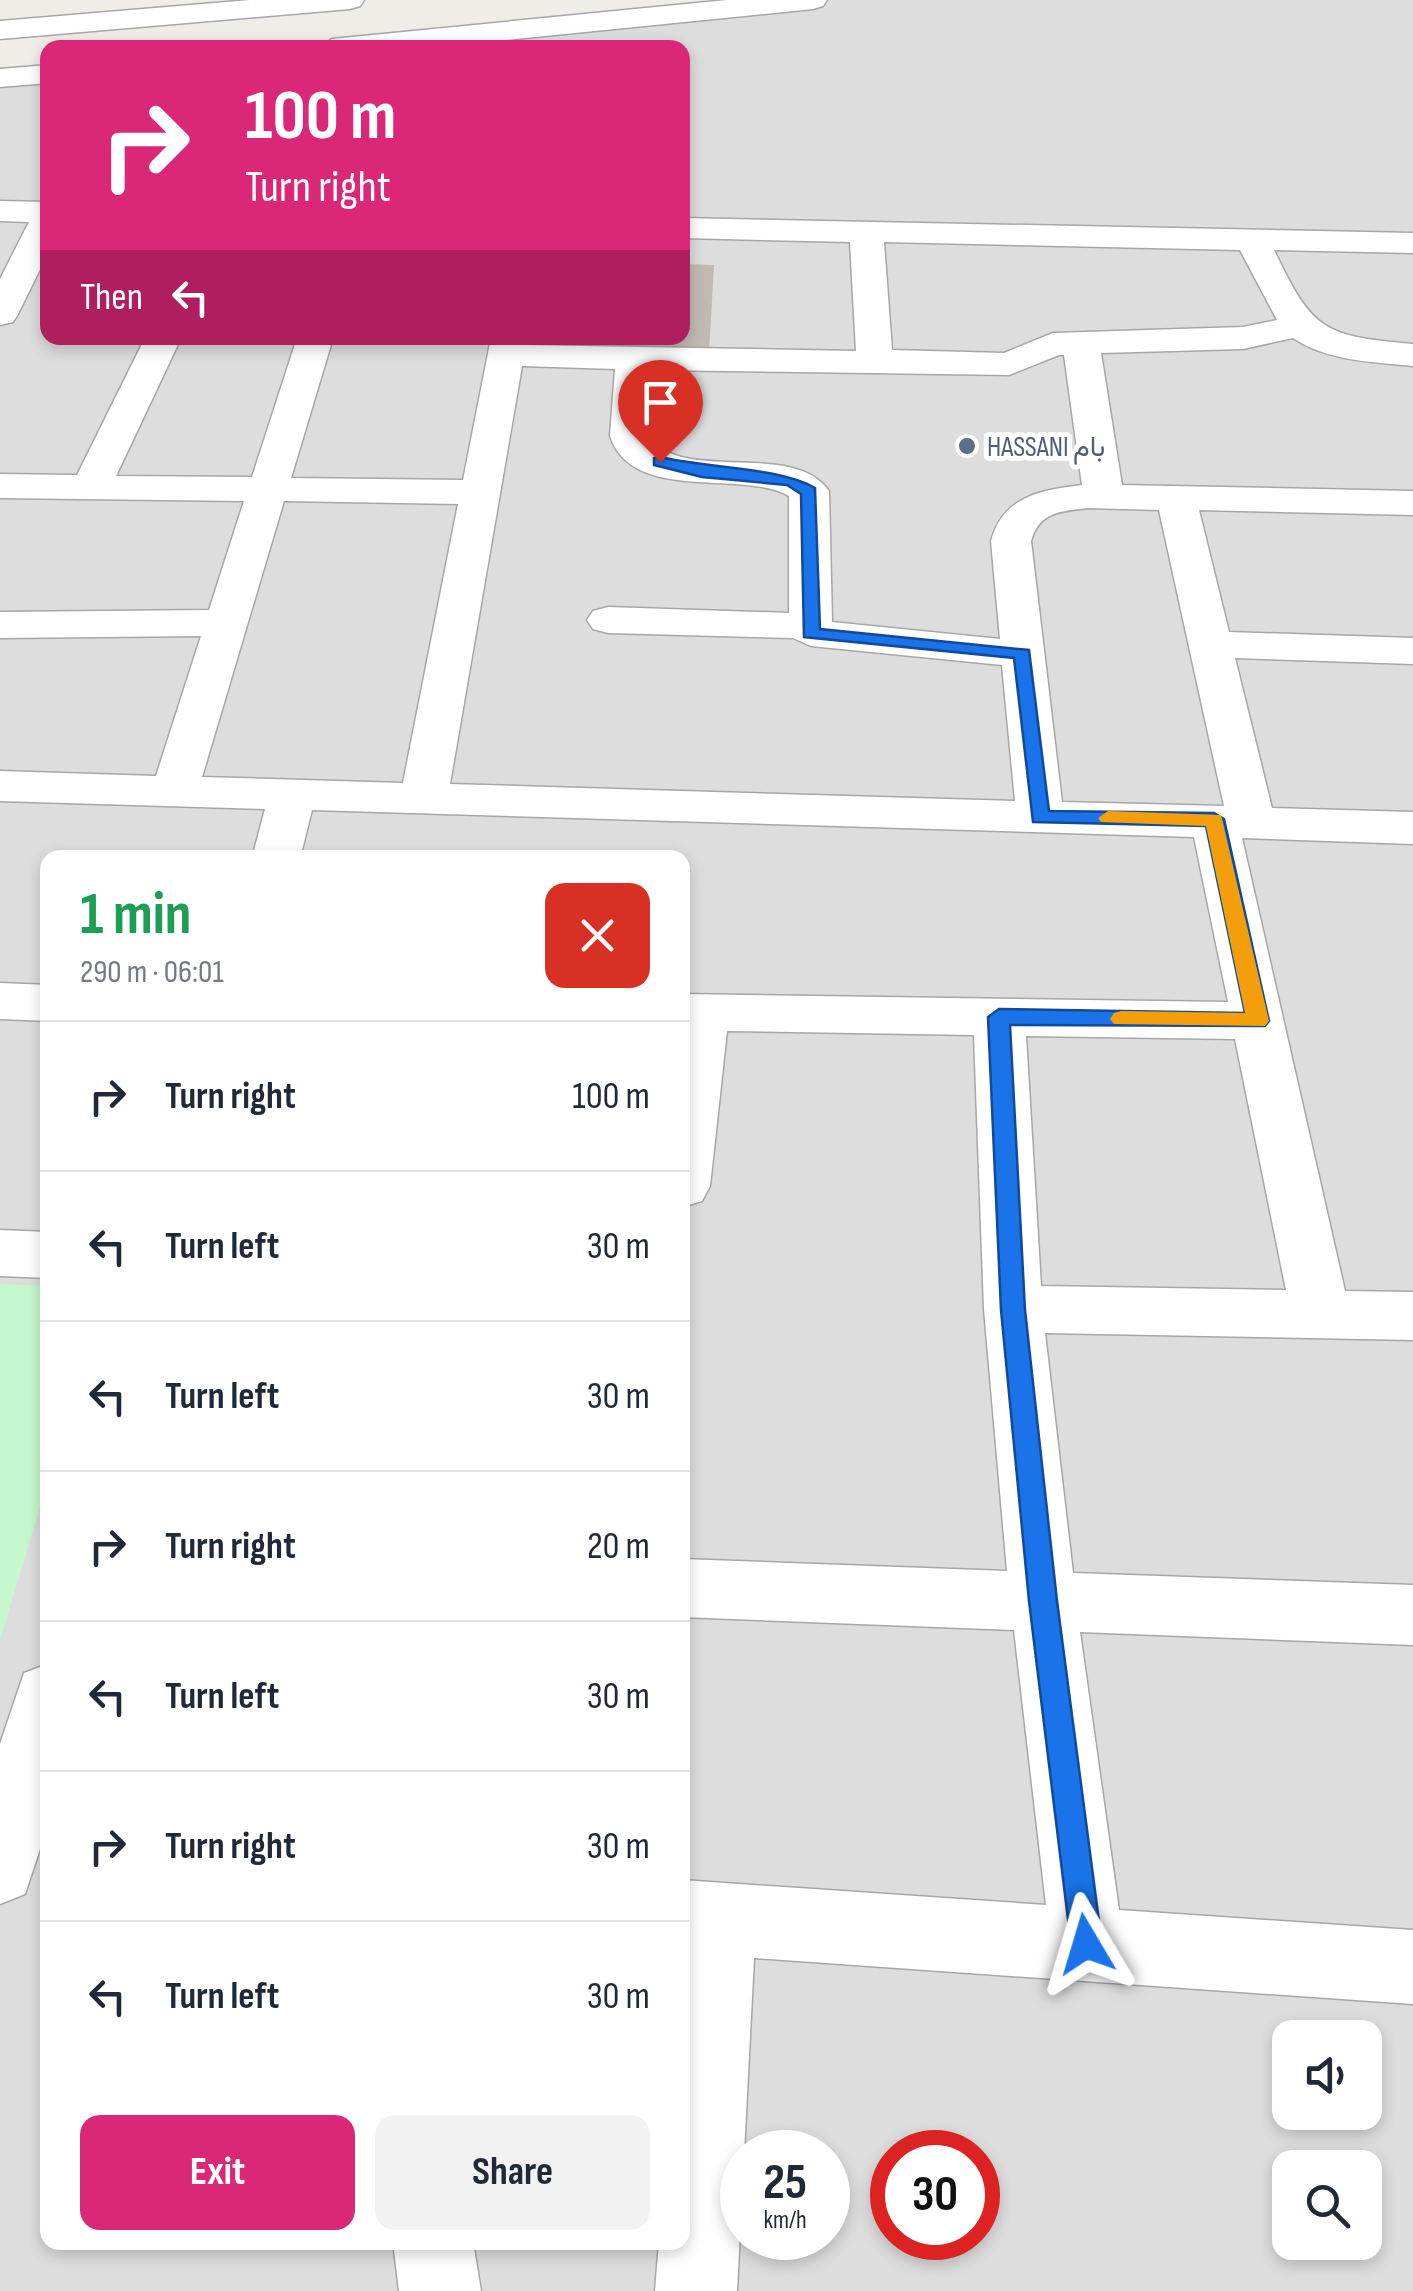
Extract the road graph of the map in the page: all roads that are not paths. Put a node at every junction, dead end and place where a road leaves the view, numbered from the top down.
1 (350, 0) edge
2 (812, 0) edge
3 (273, 3) edge
4 (0, 30) edge
5 (576, 36) edge
6 (495, 40) edge
7 (40, 75) edge
8 (0, 78) edge
9 (0, 212) edge
10 (40, 214) edge
11 (690, 228) edge
12 (40, 232) edge
13 (866, 232) junction
14 (1253, 241) junction
15 (1413, 243) edge
16 (40, 296) edge
17 (6, 304) edge
18 (1298, 326) junction
19 (1081, 344) junction
20 (159, 345) edge
21 (313, 345) edge
22 (507, 346) edge
23 (1413, 355) edge
24 (635, 358) junction
25 (868, 360) junction
26 (0, 486) edge
27 (91, 487) junction
28 (268, 490) junction
29 (478, 492) junction
30 (1104, 496) junction
31 (1176, 496) junction
32 (1413, 503) edge
33 (608, 620) dead end
34 (226, 623) junction
35 (0, 625) edge
36 (808, 626) junction
37 (1210, 644) junction
38 (1413, 651) edge
39 (1023, 654) junction
40 (0, 786) edge
41 (175, 788) junction
42 (293, 794) junction
43 (424, 797) junction
44 (1040, 817) junction
45 (1233, 820) junction
46 (1413, 828) edge
47 (278, 850) edge
48 (0, 1001) edge
49 (40, 1002) edge
50 (693, 1012) edge
51 (999, 1017) junction
52 (1258, 1021) junction
53 (690, 1059) edge
54 (0, 1253) edge
55 (40, 1255) edge
56 (1013, 1310) junction
57 (1321, 1316) junction
58 (1413, 1316) edge
59 (690, 1588) edge
60 (1043, 1601) junction
61 (1413, 1615) edge
62 (40, 1724) edge
63 (0, 1868) edge
64 (40, 1871) edge
65 (702, 1917) edge
66 (1086, 1944) junction
67 (1413, 1967) edge
68 (433, 2250) edge
69 (440, 2291) edge
70 (696, 2291) edge

1 - 3 street
2 - 5 street
3 - 4 street
5 - 6 street
7 - 8 street
9 - 10 street
11 - 13 street
12 - 17 street
13 - 14 street
13 - 25 street
14 - 15 street
14 - 18 street
16 - 17 street
18 - 19 street
18 - 23 street
19 - 25 street
19 - 30 street
20 - 27 street
21 - 28 street
22 - 24 street
22 - 29 street
24 - 25 street
24 - 36 street
26 - 27 street
27 - 28 street
28 - 29 street
28 - 34 street
29 - 43 street
30 - 31 street
30 - 39 street
31 - 32 street
31 - 37 street
33 - 36 street
34 - 35 street
34 - 41 street
36 - 39 street
37 - 38 street
37 - 45 street
39 - 44 street
40 - 41 street
41 - 42 street
42 - 43 street
42 - 47 street
43 - 44 street
44 - 45 street
45 - 46 street
45 - 52 street
48 - 49 street
50 - 51 street
50 - 53 street
51 - 52 street
51 - 56 street
52 - 57 street
54 - 55 street
56 - 57 street
56 - 60 street
57 - 58 street
59 - 60 street
60 - 61 street
60 - 66 street
62 - 63 street
63 - 64 street
65 - 66 street
65 - 70 street
66 - 67 street
68 - 69 street

